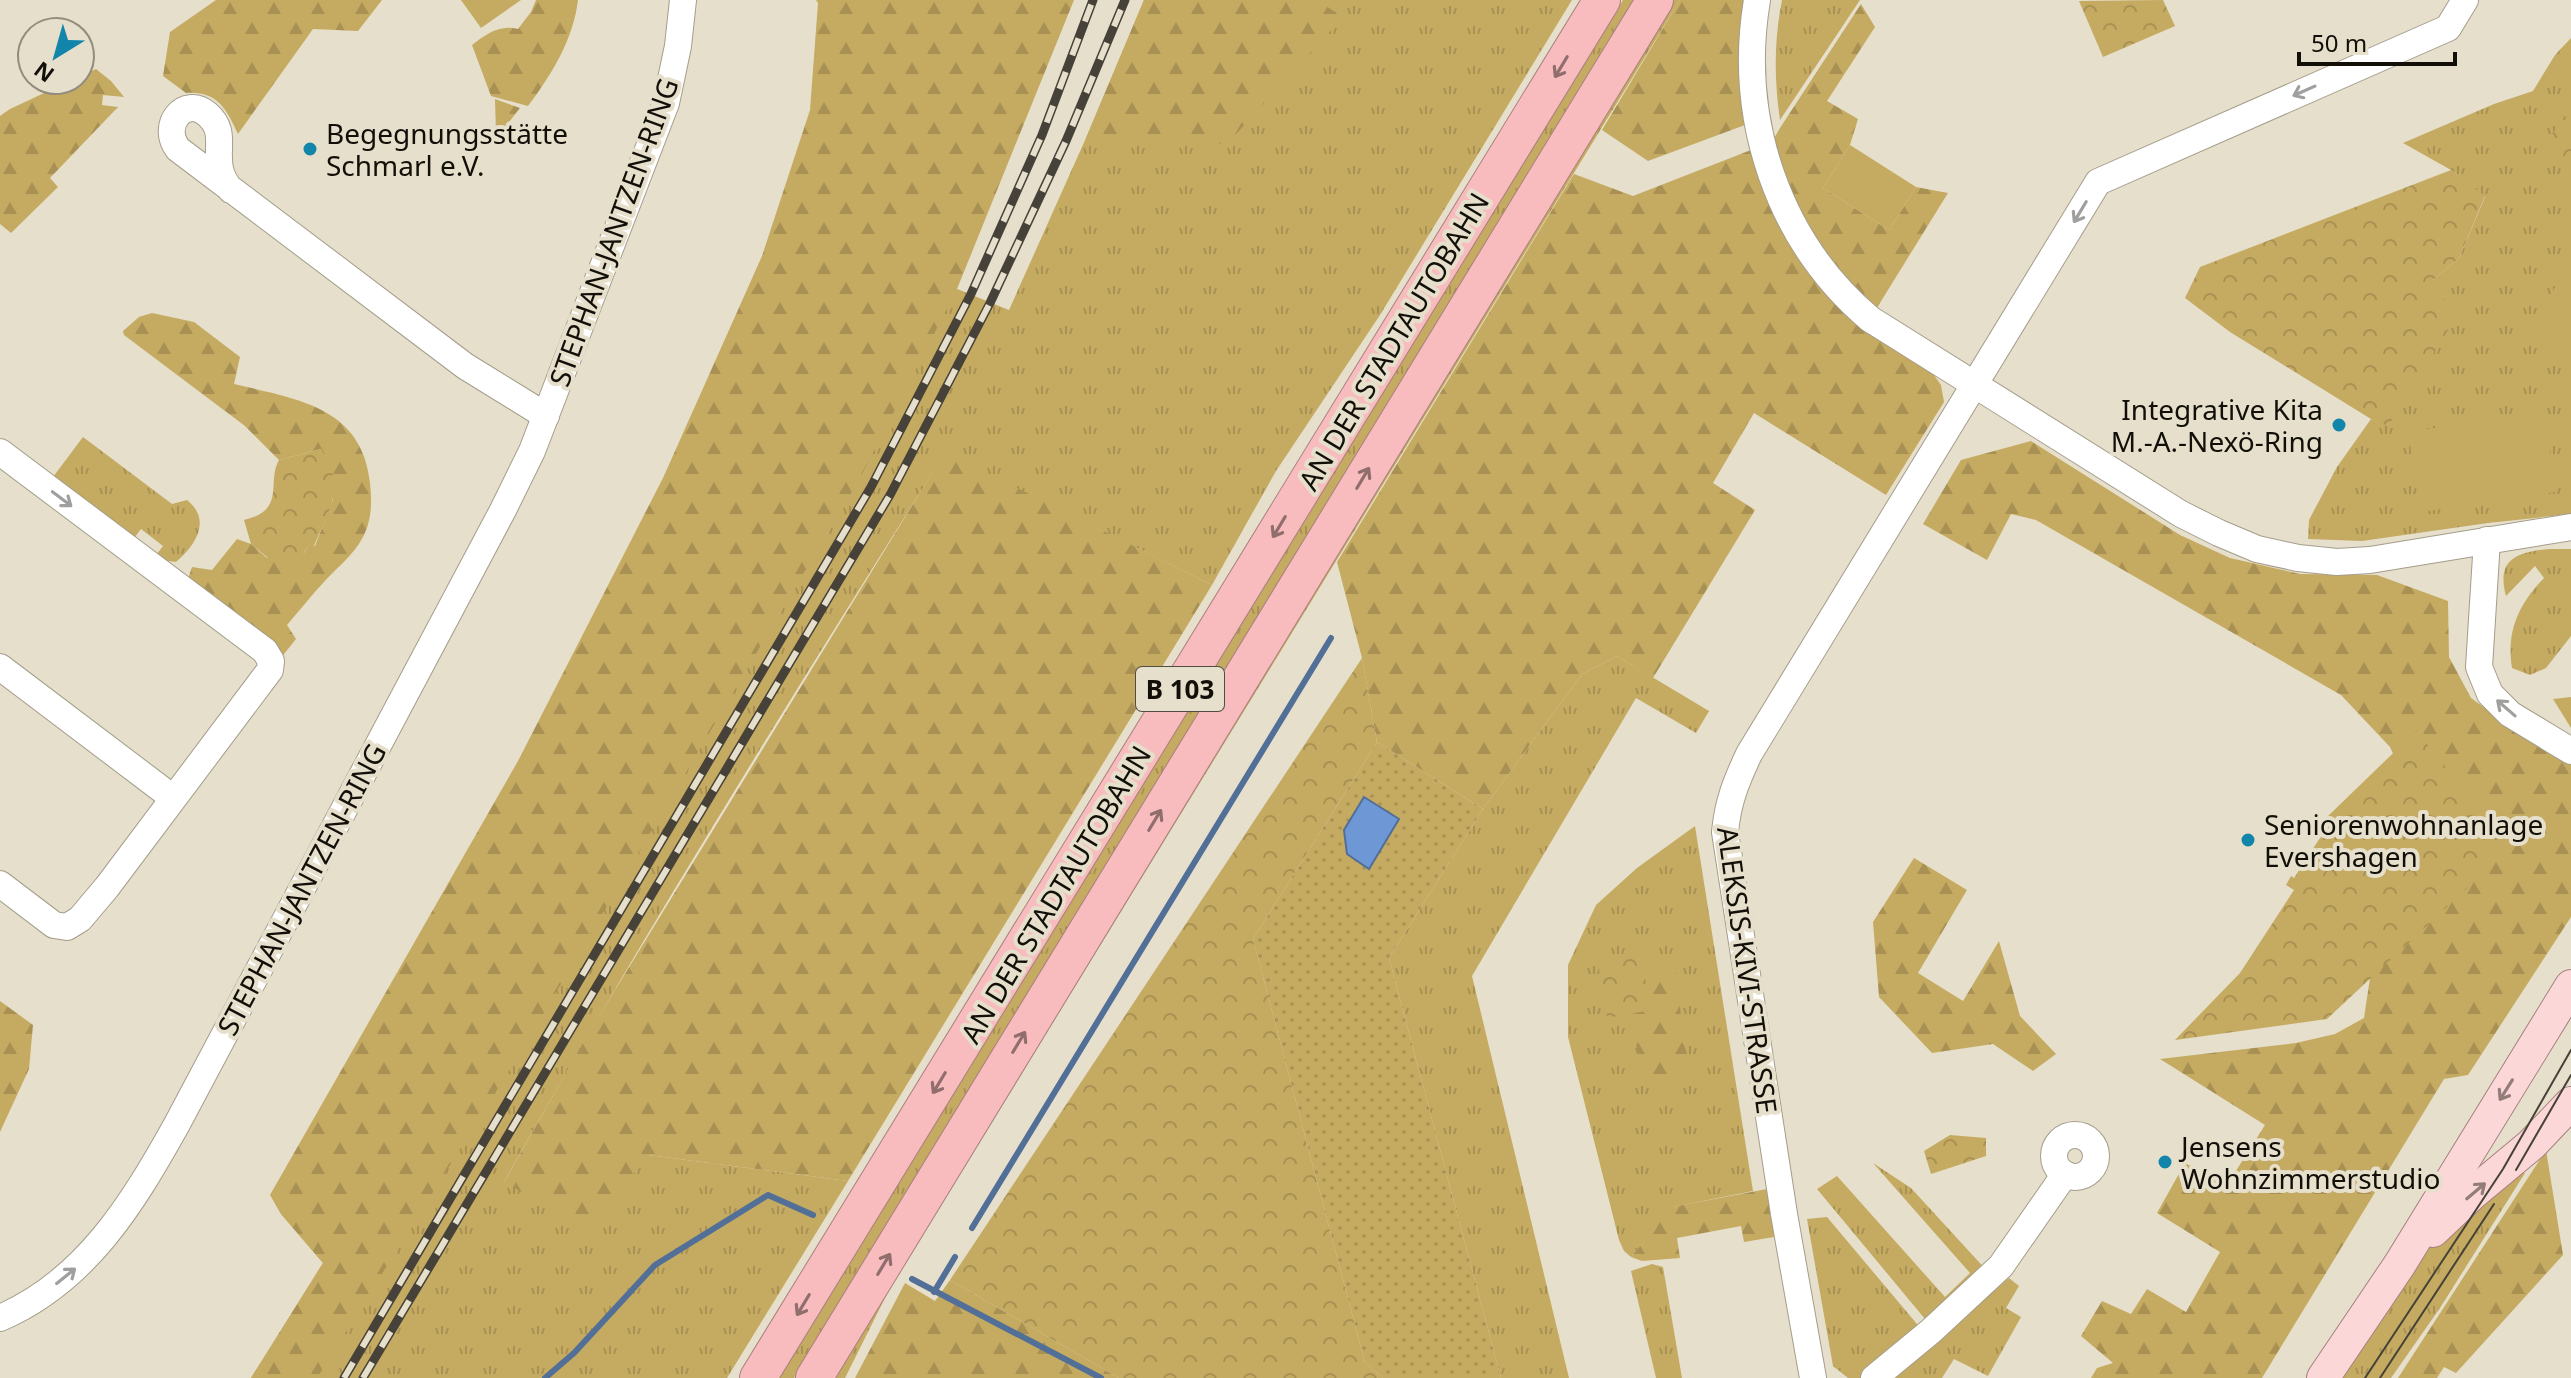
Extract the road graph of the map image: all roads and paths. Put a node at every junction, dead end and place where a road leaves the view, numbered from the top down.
1 (683, 0) edge
2 (1602, 0) edge
3 (1655, 0) edge
4 (1757, 0) edge
5 (2465, 0) edge
6 (231, 190) dead end
7 (1975, 386) junction
8 (546, 416) junction
9 (0, 452) edge
10 (2571, 527) edge
11 (2487, 540) junction
12 (0, 667) edge
13 (2571, 751) edge
14 (173, 798) junction
15 (0, 884) edge
16 (2571, 986) edge
17 (2571, 1103) edge
18 (2065, 1174) dead end
19 (2400, 1264) junction
20 (0, 1318) edge
21 (758, 1378) edge
22 (814, 1378) edge
23 (1813, 1378) edge
24 (1874, 1378) edge
25 (2323, 1378) edge

1 - 8 street, STEPHAN-JANTZEN-RING
2 -> 21 highway, AN DER STADTAUTOBAHN / B 103
22 -> 3 highway, AN DER STADTAUTOBAHN / B 103
4 - 7 street
5 -> 7 street, ALEKSIS-KIVI-STRASSE
6 - 8 street, STEPHAN-JANTZEN-RING
7 - 11 street
7 - 23 street, ALEKSIS-KIVI-STRASSE
20 -> 8 street, STEPHAN-JANTZEN-RING
9 -> 14 street
10 - 11 street
13 -> 11 street
12 - 14 street
14 - 15 street
16 -> 19 main road
19 -> 17 main road
18 - 24 street
19 - 25 main road

